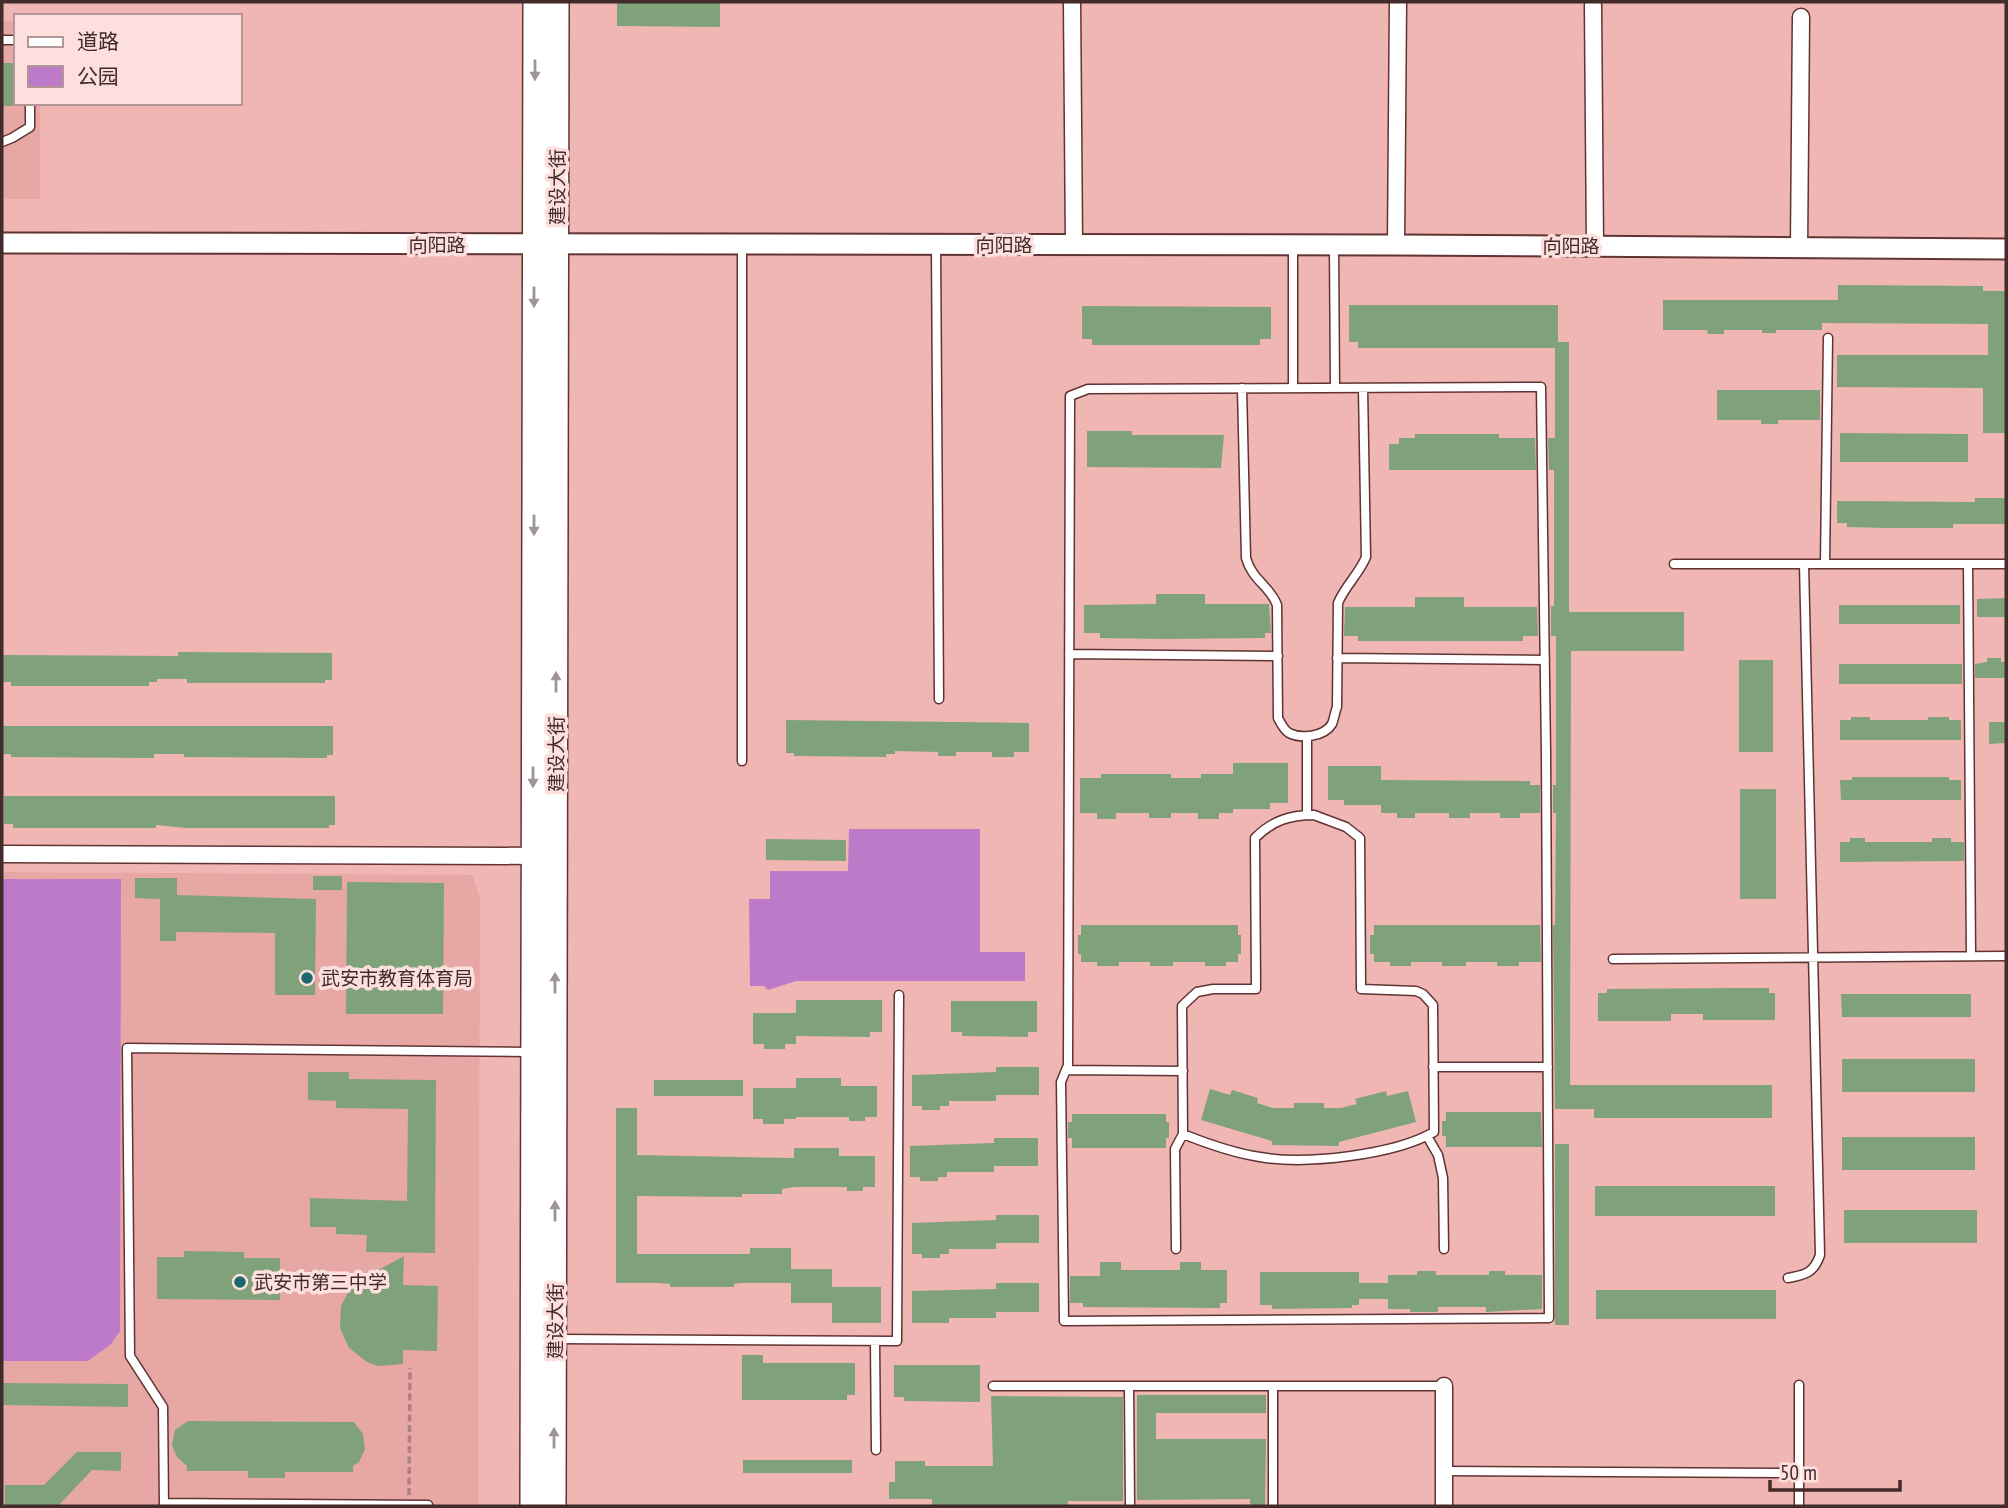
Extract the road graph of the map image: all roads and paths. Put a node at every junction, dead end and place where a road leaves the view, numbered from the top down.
1 (535, 2) edge
2 (557, 2) edge
3 (1072, 2) edge
4 (1398, 2) edge
5 (1593, 5) dead end
6 (1801, 17) dead end
7 (30, 105) edge
8 (2, 142) edge
9 (2, 243) edge
10 (545, 244) junction
11 (742, 245) junction
12 (936, 245) junction
13 (1074, 245) junction
14 (1293, 245) junction
15 (1334, 245) junction
16 (1396, 245) junction
17 (1595, 247) junction
18 (1799, 248) junction
19 (2006, 249) edge
20 (1828, 338) dead end
21 (1242, 388) junction
22 (1293, 388) junction
23 (1335, 388) junction
24 (1363, 388) junction
25 (1674, 564) dead end
26 (1804, 564) junction
27 (1825, 564) junction
28 (1968, 564) junction
29 (2006, 564) edge
30 (1069, 654) junction
31 (1278, 656) junction
32 (1337, 658) junction
33 (1545, 660) junction
34 (939, 699) dead end
35 (1307, 736) junction
36 (742, 761) dead end
37 (1307, 815) junction
38 (2, 854) edge
39 (544, 856) junction
40 (1971, 956) junction
41 (2006, 956) edge
42 (1813, 957) junction
43 (1612, 959) dead end
44 (899, 995) dead end
45 (533, 1052) junction
46 (1548, 1066) junction
47 (1433, 1067) junction
48 (1066, 1070) junction
49 (1183, 1071) junction
50 (1183, 1134) junction
51 (1427, 1136) junction
52 (1176, 1249) dead end
53 (1444, 1249) dead end
54 (1788, 1278) dead end
55 (554, 1339) junction
56 (875, 1341) junction
57 (410, 1368) dead end
58 (1800, 1385) dead end
59 (993, 1386) dead end
60 (1129, 1386) junction
61 (1273, 1386) junction
62 (1444, 1386) joint
63 (876, 1450) dead end
64 (1444, 1471) junction
65 (1799, 1472) junction
66 (164, 1504) edge
67 (355, 1505) edge
68 (409, 1505) edge
69 (428, 1505) edge
70 (532, 1506) edge
71 (554, 1506) edge
72 (1130, 1506) edge
73 (1273, 1506) edge
74 (1444, 1506) edge
75 (1799, 1506) edge

1 -> 10 main road, 建设大街
2 - 10 main road, 建设大街
3 - 13 street
4 - 16 street
5 - 17 street
6 - 18 street
7 - 8 lane
9 - 10 street, 向阳路
10 - 11 street, 向阳路
10 - 39 main road, 建设大街
11 - 12 street, 向阳路
11 - 36 lane
12 - 13 street, 向阳路
12 - 34 lane
13 - 14 street, 向阳路
14 - 15 street, 向阳路
14 - 22 lane
15 - 16 street, 向阳路
15 - 23 lane
16 - 17 street, 向阳路
17 - 18 street, 向阳路
18 - 19 street, 向阳路
20 - 27 lane
21 - 22 lane
21 - 30 lane
21 - 31 lane
22 - 23 lane
23 - 24 lane
24 - 32 lane
24 - 33 lane
25 - 26 lane
26 - 27 lane
26 - 42 lane
27 - 28 lane
28 - 29 lane
28 - 40 lane
30 - 31 lane
30 - 48 lane
31 - 35 lane
32 - 33 lane
32 - 35 lane
33 - 46 lane
35 - 37 lane
37 - 47 lane
37 - 49 lane
38 - 39 street
39 - 45 main road, 建设大街
55 -> 39 main road, 建设大街
40 - 41 lane
40 - 42 lane
42 - 43 lane
42 - 54 lane
44 - 56 lane
45 - 66 lane
45 - 70 main road, 建设大街
46 - 47 lane
46 - 48 lane
47 - 51 lane
48 - 49 lane
49 - 50 lane
50 - 51 lane
50 - 52 lane
51 - 53 lane
55 - 56 lane
71 -> 55 main road, 建设大街
56 - 63 lane
57 - 68 path
58 - 65 lane
59 - 60 lane
60 - 61 lane
60 - 72 lane
61 - 62 lane
61 - 73 lane
62 - 64 street
64 - 65 lane
64 - 74 street
65 - 75 lane
66 - 67 lane
67 - 68 lane
68 - 69 lane

